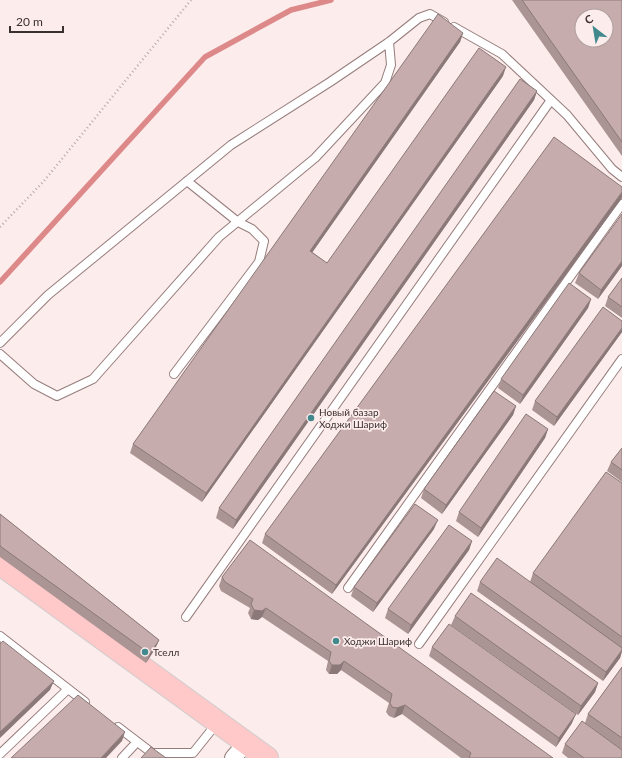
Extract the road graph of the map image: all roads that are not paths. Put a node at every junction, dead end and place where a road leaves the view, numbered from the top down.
1 (389, 42) junction
2 (552, 100) junction
3 (622, 177) edge
4 (187, 181) junction
5 (622, 204) edge
6 (238, 222) junction
7 (0, 343) edge
8 (0, 354) edge
9 (622, 360) edge
10 (174, 374) dead end
11 (0, 564) edge
12 (348, 588) dead end
13 (186, 617) dead end
14 (0, 636) edge
15 (419, 644) dead end
16 (68, 689) junction
17 (93, 708) edge
18 (112, 723) edge
19 (218, 723) junction
20 (137, 742) junction
21 (239, 751) edge
22 (0, 754) edge
23 (122, 758) edge
24 (266, 758) edge

1 - 2 lane
1 - 4 lane
1 - 6 lane
2 - 3 lane
2 - 13 lane
4 - 6 lane
4 - 7 lane
5 - 12 lane
6 - 8 lane
6 - 10 lane
9 - 15 lane
11 - 19 main road
14 - 16 lane
16 - 17 lane
16 - 22 lane
18 - 20 lane
19 - 20 lane
19 - 21 main road
20 - 23 lane
21 - 24 main road

